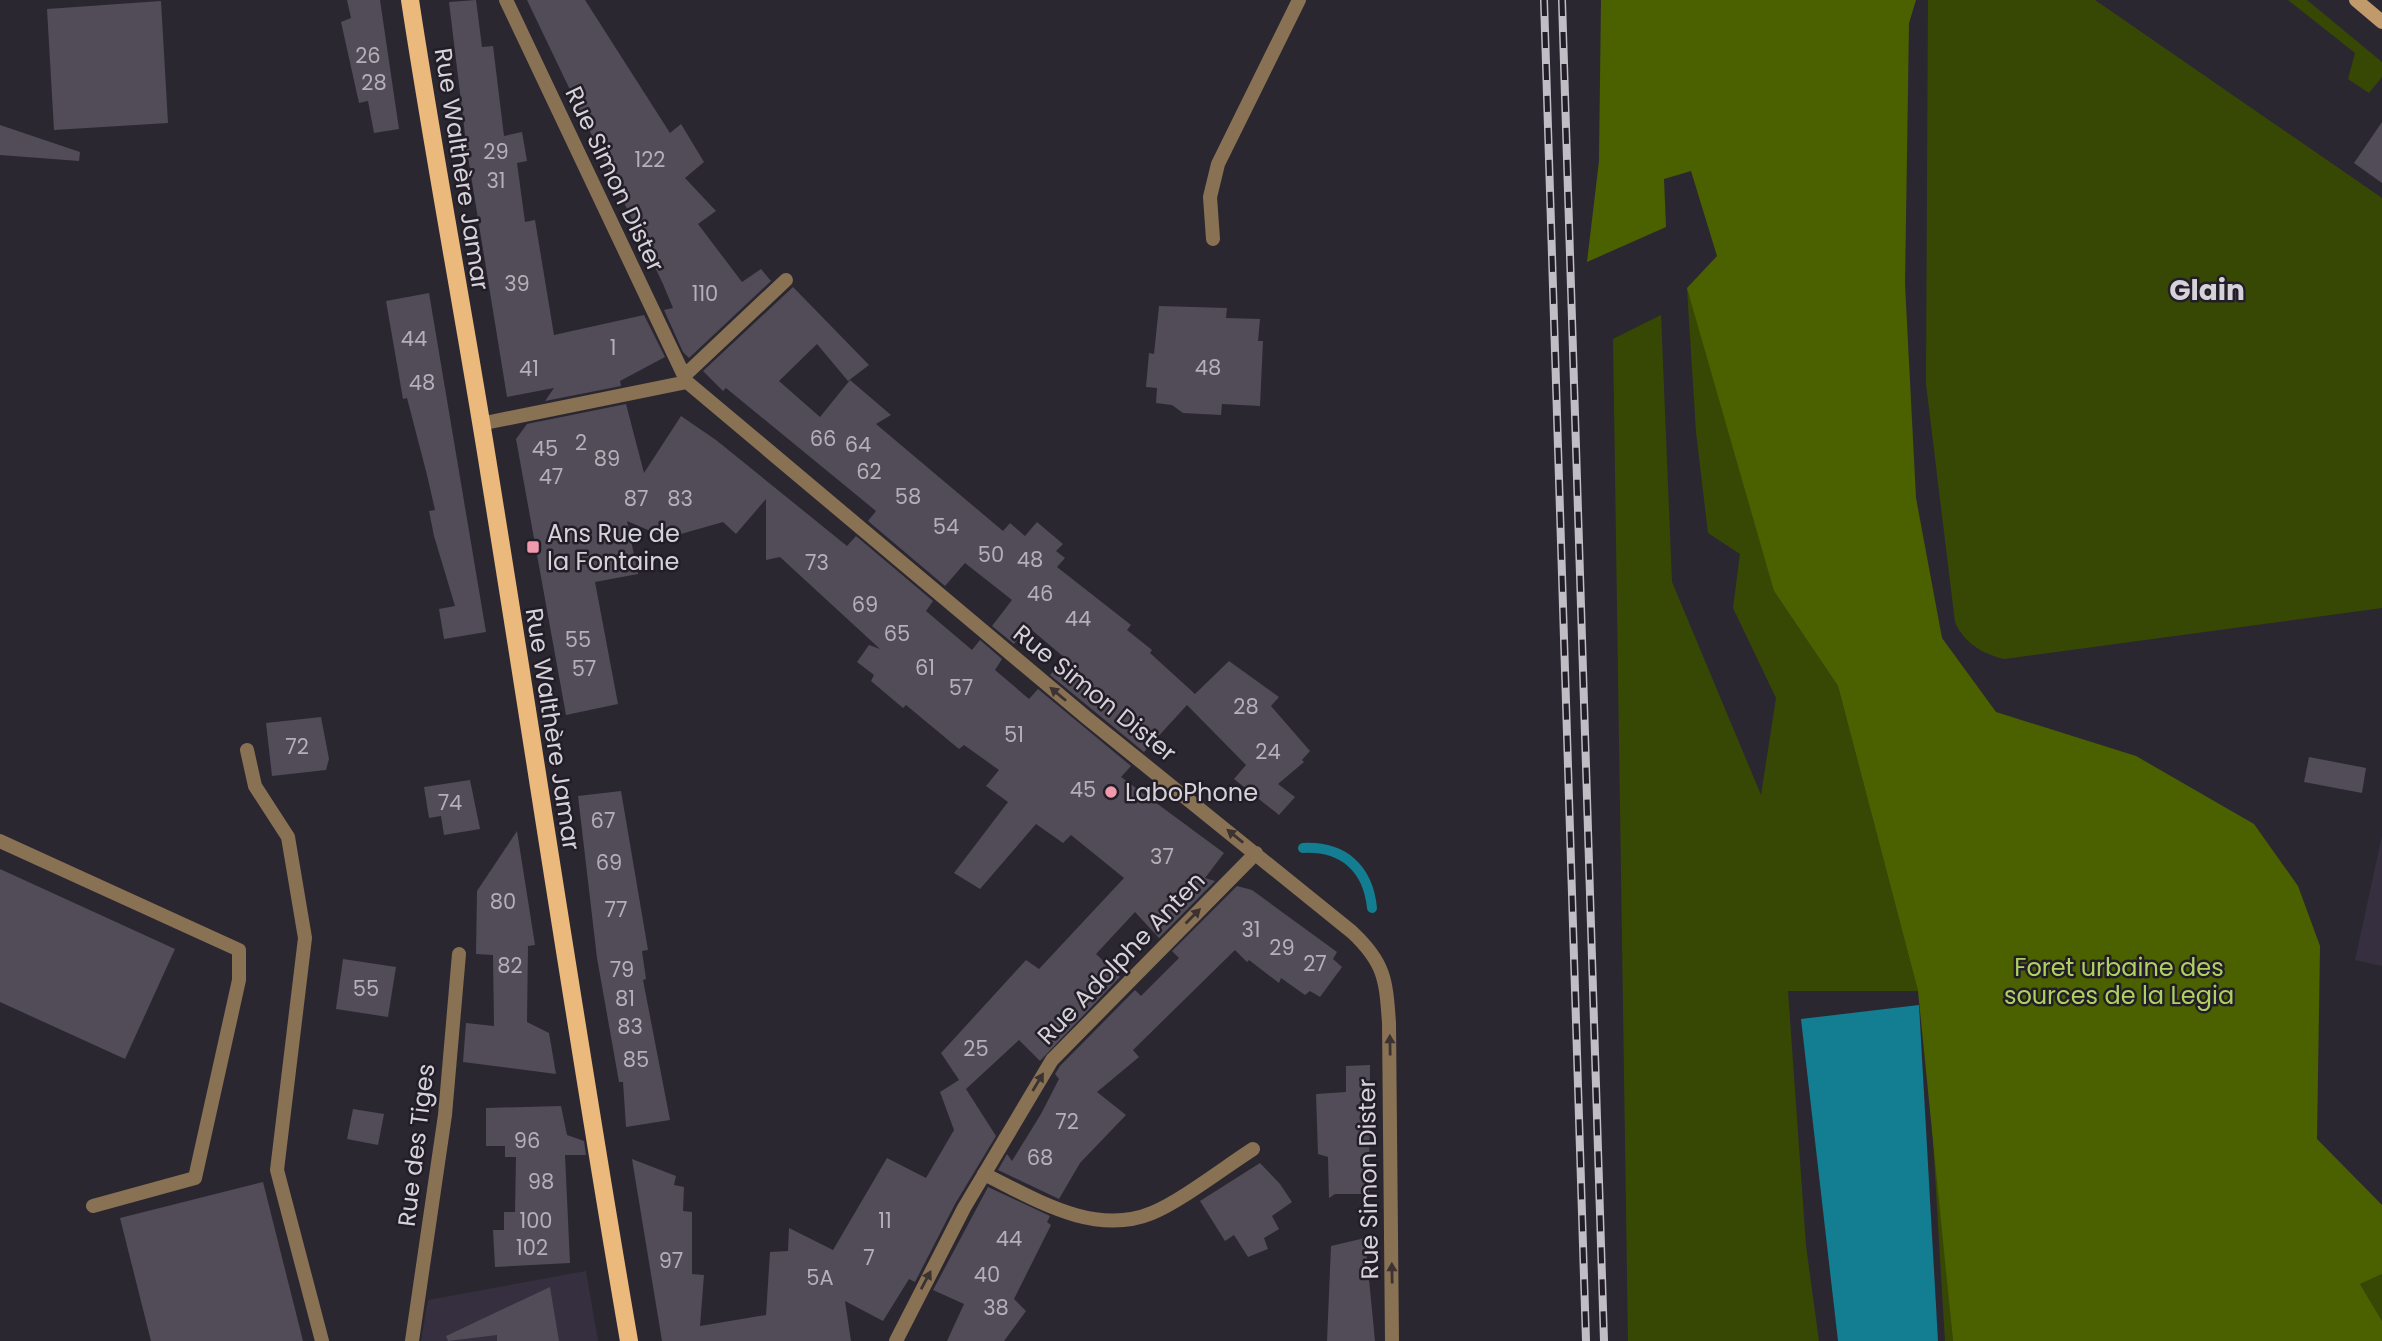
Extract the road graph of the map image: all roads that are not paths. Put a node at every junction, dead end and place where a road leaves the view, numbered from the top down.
1 (410, 0) edge
2 (506, 0) edge
3 (1299, 0) edge
4 (2356, 0) edge
5 (2382, 22) edge
6 (1213, 239) dead end
7 (786, 280) dead end
8 (686, 379) junction
9 (481, 424) junction
10 (247, 750) dead end
11 (0, 841) edge
12 (1256, 853) junction
13 (459, 954) dead end
14 (1253, 1149) dead end
15 (984, 1174) junction
16 (93, 1206) dead end
17 (322, 1341) edge
18 (412, 1341) edge
19 (629, 1341) edge
20 (896, 1341) edge
21 (1392, 1341) edge

1 - 9 main road, Rue Walthère Jamar
2 - 8 street, Rue Simon Dister
3 - 6 street
4 - 5 main road
7 - 8 street
8 - 9 street
12 -> 8 street, Rue Simon Dister
9 - 19 main road, Rue Walthère Jamar
10 - 17 street
11 - 16 street
15 -> 12 street, Rue Adolphe Anten
21 -> 12 street, Rue Simon Dister
13 - 18 street, Rue des Tiges
14 - 15 street
20 -> 15 street, Rue Adolphe Anten

